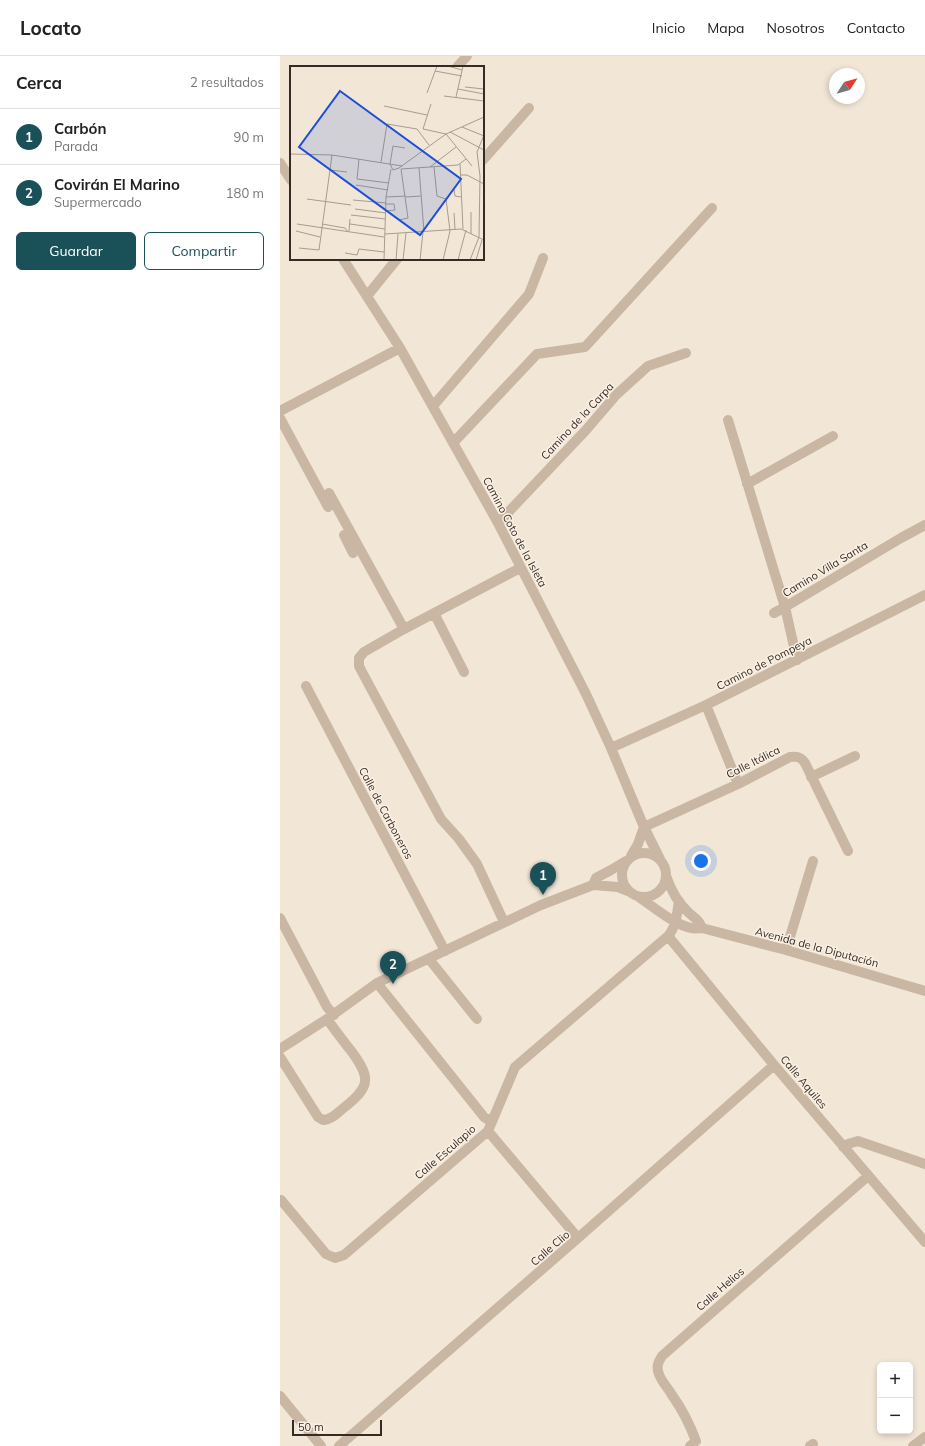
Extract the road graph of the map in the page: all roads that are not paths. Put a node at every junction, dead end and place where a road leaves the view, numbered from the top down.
1 (466, 56) edge
2 (458, 66) edge
3 (528, 108) dead end
4 (484, 159) edge
5 (280, 163) edge
6 (290, 178) edge
7 (712, 208) dead end
8 (544, 258) dead end
9 (344, 260) edge
10 (396, 260) edge
11 (367, 296) junction
12 (400, 348) junction
13 (686, 353) dead end
14 (433, 406) junction
15 (280, 411) edge
16 (280, 418) edge
17 (728, 420) dead end
18 (833, 436) dead end
19 (453, 443) junction
20 (747, 484) junction
21 (329, 493) dead end
22 (498, 523) junction
23 (925, 525) edge
24 (353, 552) dead end
25 (520, 568) junction
26 (925, 595) edge
27 (785, 607) junction
28 (434, 613) junction
29 (774, 613) dead end
30 (404, 629) junction
31 (797, 660) junction
32 (464, 672) dead end
33 (306, 686) dead end
34 (706, 705) junction
35 (611, 748) junction
36 (855, 756) dead end
37 (811, 777) junction
38 (738, 784) junction
39 (644, 828) junction
40 (848, 851) dead end
41 (628, 859) junction
42 (660, 859) junction
43 (813, 861) dead end
44 (666, 876) junction
45 (593, 884) junction
46 (628, 891) junction
47 (639, 897) junction
48 (679, 901) junction
49 (280, 918) edge
50 (504, 922) junction
51 (675, 922) junction
52 (702, 928) junction
53 (668, 936) junction
54 (786, 950) junction
55 (445, 951) junction
56 (429, 959) junction
57 (377, 983) junction
58 (925, 990) edge
59 (331, 1017) junction
60 (477, 1019) dead end
61 (280, 1049) edge
62 (280, 1057) edge
63 (774, 1066) junction
64 (492, 1122) junction
65 (488, 1131) junction
66 (843, 1147) junction
67 (925, 1164) edge
68 (868, 1176) junction
69 (281, 1200) edge
70 (578, 1238) junction
71 (925, 1242) edge
72 (280, 1396) edge
73 (925, 1436) edge
74 (693, 1444) edge
75 (322, 1446) edge
76 (339, 1446) edge
77 (914, 1446) edge

1 - 2 street
3 - 4 street
5 - 6 street
7 - 19 street
8 - 14 street
9 - 11 street, Camino Coto de la Isleta
10 - 11 street
11 - 12 street, Camino Coto de la Isleta
12 - 14 street, Camino Coto de la Isleta
12 - 15 street
13 - 22 street, Camino de la Carpa
14 - 19 street, Camino Coto de la Isleta
16 - 24 street
17 - 20 street
18 - 20 street
19 - 22 street, Camino Coto de la Isleta
20 - 27 street
21 - 30 street
22 - 25 street, Camino Coto de la Isleta
23 - 27 street, Camino Villa Santa
25 - 28 street
25 - 35 street, Camino Coto de la Isleta
26 - 31 street, Camino de Pompeya
27 - 29 street
27 - 31 street, Camino Villa Santa
28 - 30 street
28 - 32 street
30 - 50 street
31 - 34 street, Camino de Pompeya
33 - 55 street, Calle de Carboneros
34 - 35 street, Camino de Pompeya
34 - 38 street
35 - 39 street, Camino Coto de la Isleta
36 - 37 street
37 - 38 street, Calle Itálica
37 - 40 street, Calle Itálica
38 - 39 street, Calle Itálica
39 - 41 street
39 - 42 street, Camino Coto de la Isleta
41 - 42 street
41 - 45 street
41 - 46 street
42 - 44 street
43 - 54 street
44 - 47 street
44 - 48 street
45 - 46 street
45 - 50 street
46 - 47 street
47 - 51 street, Avenida de la Diputación
48 - 51 street, Calle Esculapio
48 - 52 street
49 - 59 street
50 - 55 street
51 - 52 street, Avenida de la Diputación
51 - 53 street, Calle Esculapio
52 - 54 street, Avenida de la Diputación
53 - 63 street, Calle Aquiles
53 - 64 street, Calle Esculapio
54 - 58 street, Avenida de la Diputación
55 - 56 street
56 - 57 street
56 - 60 street
57 - 59 street
57 - 64 street
59 - 61 street
59 - 62 street
63 - 66 street, Calle Aquiles
63 - 70 street, Calle Clio
64 - 65 street, Calle Esculapio
65 - 69 street, Calle Esculapio
65 - 70 street
66 - 67 street
66 - 68 street, Calle Aquiles
68 - 71 street, Calle Aquiles
68 - 74 street, Calle Helios
70 - 76 street, Calle Clio
72 - 75 street
73 - 77 street

